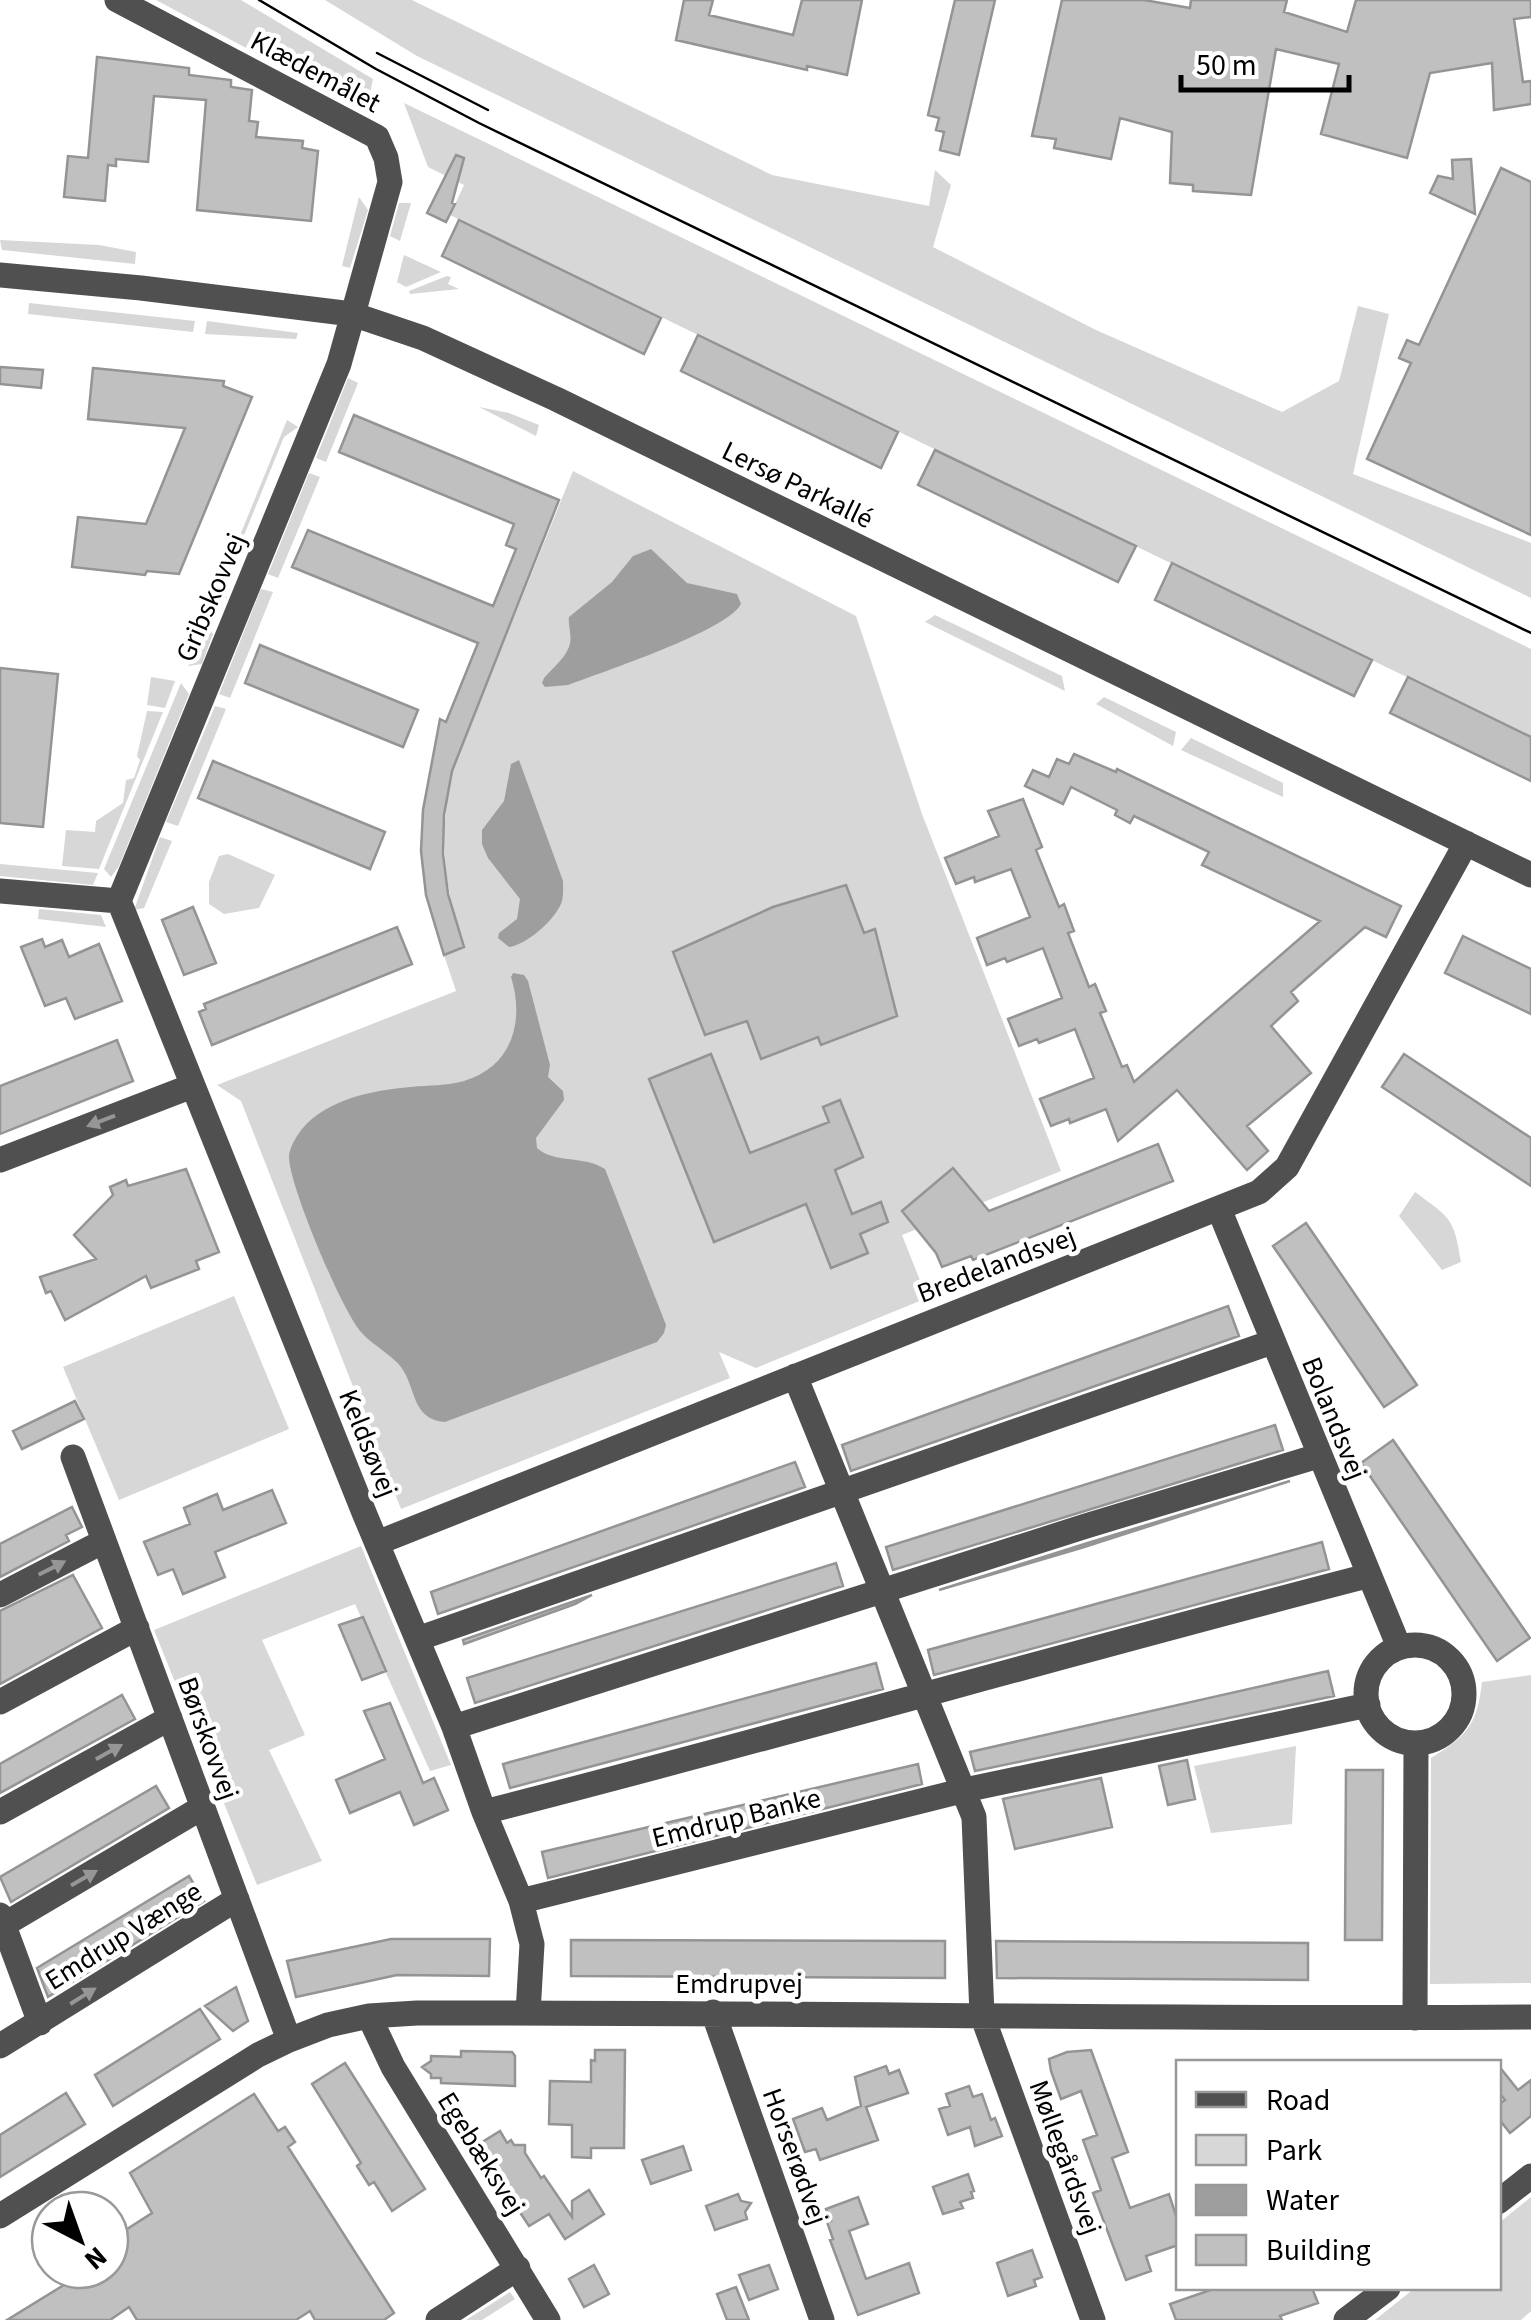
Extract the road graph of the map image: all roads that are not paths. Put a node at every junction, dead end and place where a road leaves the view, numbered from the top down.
1 (117, 0) edge
2 (0, 275) edge
3 (352, 314) junction
4 (1466, 843) junction
5 (1531, 874) edge
6 (0, 891) edge
7 (118, 902) junction
8 (192, 1086) junction
9 (0, 1160) edge
10 (1219, 1209) junction
11 (1272, 1342) junction
12 (795, 1376) junction
13 (73, 1456) dead end
14 (1318, 1456) junction
15 (840, 1493) junction
16 (104, 1541) junction
17 (377, 1543) junction
18 (1367, 1576) junction
19 (884, 1591) junction
20 (0, 1595) edge
21 (137, 1628) junction
22 (416, 1640) junction
23 (1398, 1647) junction
24 (926, 1693) junction
25 (0, 1702) edge
26 (1368, 1704) junction
27 (170, 1718) junction
28 (454, 1727) junction
29 (1416, 1743) junction
30 (965, 1790) junction
31 (203, 1807) junction
32 (0, 1812) edge
33 (484, 1812) junction
34 (237, 1899) junction
35 (521, 1901) junction
36 (1, 1922) edge
37 (713, 2012) junction
38 (528, 2013) junction
39 (982, 2015) junction
40 (369, 2016) junction
41 (1531, 2017) edge
42 (1415, 2018) junction
43 (40, 2023) junction
44 (290, 2040) junction
45 (0, 2046) edge
46 (1531, 2176) edge
47 (1501, 2200) edge
48 (0, 2216) edge
49 (518, 2268) junction
50 (1385, 2290) edge
51 (438, 2320) edge
52 (548, 2320) edge
53 (822, 2320) edge
54 (1093, 2320) edge
55 (1346, 2320) edge

1 - 3 street, Klædemålet
2 - 3 street, Lersø Parkallé
3 - 4 street, Lersø Parkallé
3 - 7 street, Gribskovvej
4 - 5 street, Lersø Parkallé
4 - 10 street, Bredelandsvej
6 - 7 street
7 - 8 street, Keldsøvej
8 -> 9 street
8 - 17 street, Keldsøvej
10 - 11 street, Bolandsvej
10 - 12 street, Bredelandsvej
11 - 14 street, Bolandsvej
11 - 15 street
12 - 15 street
12 - 17 street, Bredelandsvej
13 - 16 street, Børskovvej
14 - 18 street, Bolandsvej
14 - 19 street
15 - 19 street
15 - 22 street
20 -> 16 street
16 - 21 street, Børskovvej
17 - 22 street, Keldsøvej
18 - 23 street, Bolandsvej
18 - 24 street
19 - 24 street
19 - 28 street
21 - 25 street
21 - 27 street, Børskovvej
22 - 28 street, Keldsøvej
23 - 26 street
23 - 29 street
24 - 30 street
24 - 33 street
26 - 29 street
26 - 30 street, Emdrup Banke
27 - 31 street, Børskovvej
32 -> 27 street
28 - 33 street, Keldsøvej
29 - 42 street
30 - 35 street, Emdrup Banke
30 - 39 street
31 - 34 street, Børskovvej
36 -> 31 street, Emdrup Vænge
33 - 35 street, Keldsøvej
43 -> 34 street, Emdrup Vænge
34 - 44 street, Børskovvej
35 - 38 street, Keldsøvej
36 - 43 street, Emdrup Vænge
37 - 38 street, Emdrupvej
37 - 39 street, Emdrupvej
37 - 53 street, Horserødvej
38 - 40 street, Emdrupvej
39 - 42 street, Emdrupvej
39 - 54 street, Møllegårdsvej
40 - 44 street, Emdrupvej
40 - 49 street, Egebæksvej
41 - 42 street, Emdrupvej
43 - 45 street, Emdrup Vænge
44 - 48 street, Emdrupvej
46 - 47 street
49 - 51 street
49 - 52 street, Egebæksvej
50 - 55 street

